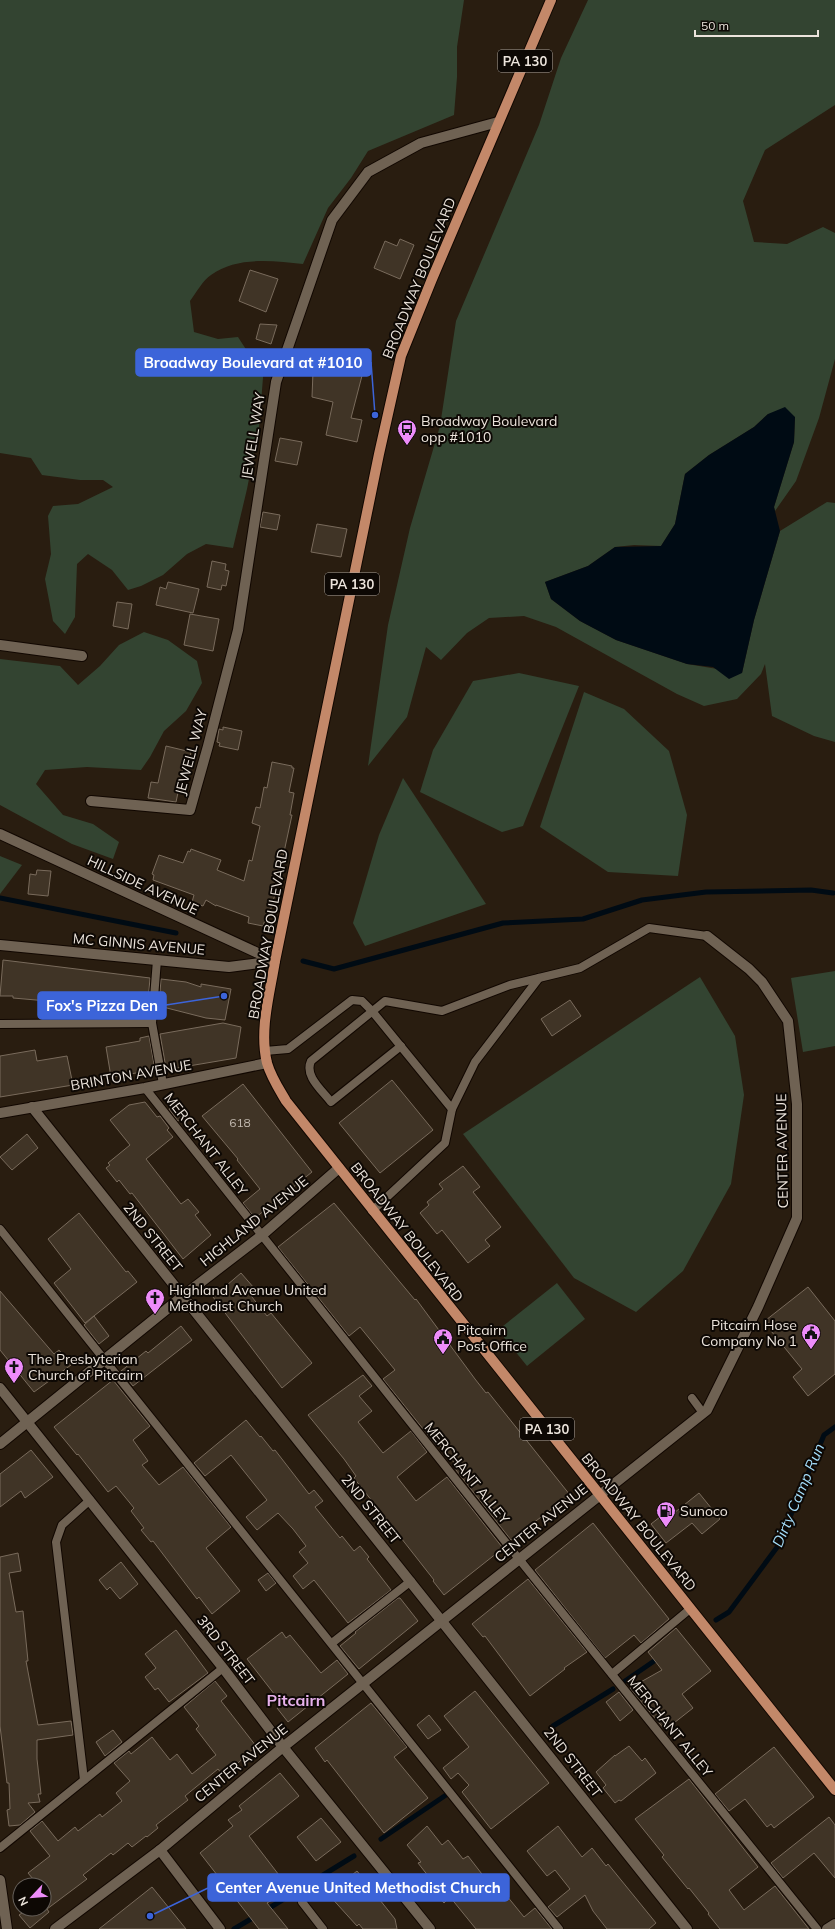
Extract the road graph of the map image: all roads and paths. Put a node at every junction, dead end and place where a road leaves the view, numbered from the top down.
1 (551, 0) edge
2 (498, 122) junction
3 (0, 645) edge
4 (82, 656) dead end
5 (91, 801) dead end
6 (0, 834) edge
7 (707, 936) joint
8 (0, 945) edge
9 (157, 960) junction
10 (275, 961) junction
11 (539, 978) junction
12 (372, 1011) junction
13 (152, 1023) junction
14 (0, 1024) edge
15 (401, 1046) junction
16 (266, 1051) junction
17 (267, 1063) junction
18 (163, 1084) junction
19 (145, 1088) junction
20 (32, 1107) junction
21 (452, 1109) junction
22 (0, 1113) edge
23 (339, 1168) junction
24 (372, 1211) junction
25 (0, 1228) edge
26 (261, 1236) junction
27 (182, 1296) junction
28 (104, 1361) junction
29 (0, 1388) edge
30 (692, 1398) dead end
31 (703, 1413) junction
32 (27, 1422) junction
33 (0, 1444) edge
34 (599, 1495) junction
35 (90, 1500) junction
36 (519, 1559) junction
37 (411, 1581) junction
38 (690, 1609) junction
39 (442, 1621) junction
40 (332, 1643) junction
41 (223, 1668) junction
42 (612, 1674) junction
43 (364, 1683) junction
44 (283, 1747) junction
45 (84, 1780) junction
46 (835, 1790) edge
47 (0, 1848) edge
48 (160, 1850) junction
49 (0, 1880) edge
50 (302, 1902) dead end
51 (835, 1924) edge
52 (7, 1929) edge
53 (55, 1929) edge
54 (220, 1929) edge
55 (323, 1929) edge
56 (430, 1929) edge
57 (559, 1929) edge
58 (687, 1929) edge
59 (817, 1929) edge
60 (827, 1929) edge

1 - 2 main road, BROADWAY BOULEVARD / PA 130
2 - 5 street, JEWELL WAY
2 - 10 main road, BROADWAY BOULEVARD / PA 130
3 - 4 street
6 - 10 street, HILLSIDE AVENUE
7 - 11 lane
7 - 31 street, CENTER AVENUE
8 - 9 street, MC GINNIS AVENUE
9 - 10 street, MC GINNIS AVENUE
9 - 13 lane
10 - 16 main road, BROADWAY BOULEVARD / PA 130
11 - 12 lane
11 - 21 lane
12 - 15 lane
12 - 15 lane
12 - 16 lane
13 - 14 lane
13 - 18 lane
15 - 21 lane
16 - 17 main road, BROADWAY BOULEVARD / PA 130
17 - 18 street, BRINTON AVENUE
17 - 23 main road, BROADWAY BOULEVARD / PA 130
18 - 19 street, BRINTON AVENUE
19 - 20 street, BRINTON AVENUE
19 - 26 lane, MERCHANT ALLEY
20 - 22 street, BRINTON AVENUE
20 - 27 street, 2ND STREET
21 - 24 lane
23 - 24 main road, BROADWAY BOULEVARD / PA 130
23 - 26 street, HIGHLAND AVENUE
24 - 34 main road, BROADWAY BOULEVARD / PA 130
25 - 28 lane
26 - 27 street, HIGHLAND AVENUE
26 - 36 lane, MERCHANT ALLEY
27 - 28 street, HIGHLAND AVENUE
27 - 37 street, 2ND STREET
28 - 32 street, HIGHLAND AVENUE
28 - 40 lane
29 - 32 street, 3RD STREET
30 - 31 lane
31 - 34 street, CENTER AVENUE
32 - 33 street, HIGHLAND AVENUE
32 - 35 street, 3RD STREET
34 - 36 street, CENTER AVENUE
34 - 38 main road, BROADWAY BOULEVARD / PA 130
35 - 41 street, 3RD STREET
35 - 45 lane
36 - 39 street, CENTER AVENUE
36 - 42 lane, MERCHANT ALLEY
37 - 39 street, 2ND STREET
37 - 40 lane
38 - 42 lane
38 - 46 main road, BROADWAY BOULEVARD / PA 130
39 - 43 street, CENTER AVENUE
39 - 58 street, 2ND STREET
40 - 43 lane
41 - 44 street, 3RD STREET
41 - 45 lane
42 - 59 lane, MERCHANT ALLEY
43 - 44 street, CENTER AVENUE
43 - 57 lane
44 - 48 street, CENTER AVENUE
44 - 56 street, 3RD STREET
45 - 47 lane
48 - 53 street, CENTER AVENUE
48 - 54 street
49 - 52 street
50 - 55 lane
51 - 60 street

